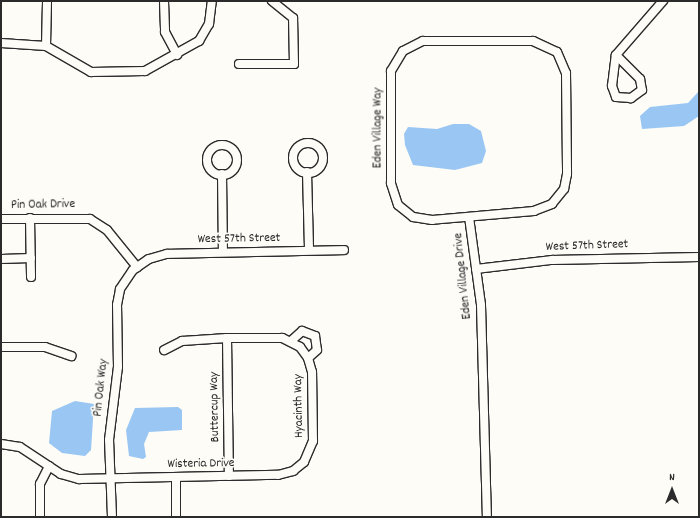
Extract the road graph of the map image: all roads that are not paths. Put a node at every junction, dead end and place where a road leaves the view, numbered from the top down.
1 (46, 1) edge
2 (164, 1) edge
3 (212, 1) edge
4 (272, 1) edge
5 (663, 1) edge
6 (475, 41) joint
7 (1, 43) edge
8 (46, 46) junction
9 (178, 55) junction
10 (616, 55) junction
11 (239, 64) dead end
12 (307, 172) dead end
13 (222, 174) dead end
14 (469, 217) junction
15 (30, 218) junction
16 (1, 219) edge
17 (309, 250) junction
18 (344, 250) dead end
19 (223, 252) junction
20 (699, 257) edge
21 (31, 258) junction
22 (1, 259) edge
23 (137, 267) junction
24 (476, 270) junction
25 (31, 277) dead end
26 (227, 338) junction
27 (291, 341) junction
28 (1, 347) edge
29 (164, 350) dead end
30 (71, 356) dead end
31 (308, 358) junction
32 (1, 444) edge
33 (49, 466) junction
34 (293, 472) joint
35 (229, 476) junction
36 (176, 477) junction
37 (109, 478) junction
38 (40, 517) edge
39 (112, 517) edge
40 (176, 517) edge
41 (486, 517) edge

1 - 8 street
2 - 9 street
3 - 9 street
4 - 11 street
5 - 10 street
6 - 14 street, Eden Village Way
6 - 14 street, Eden Village Drive
7 - 8 street
8 - 9 street
10 - 10 street
12 - 17 street
13 - 19 street
14 - 24 street, Eden Village Drive
15 - 16 street, Pin Oak Drive
15 - 21 street
15 - 23 street, Pin Oak Drive
17 - 18 street, West 57th Street
17 - 19 street, West 57th Street
19 - 23 street, West 57th Street
20 - 24 street, West 57th Street
21 - 22 street
21 - 25 street
23 - 37 street, Pin Oak Way
24 - 41 street, Eden Village Drive
26 - 27 street
26 - 29 street
26 - 35 street, Buttercup Way
27 - 31 street, Hyacinth Way
27 - 31 street, Hyacinth Way
28 - 30 street
31 - 34 street, Hyacinth Way
32 - 33 street, Wisteria Drive
33 - 37 street, Wisteria Drive
33 - 38 street
34 - 35 street, Wisteria Drive
35 - 36 street, Wisteria Drive
36 - 37 street, Wisteria Drive
36 - 40 street
37 - 39 street, Pin Oak Way

